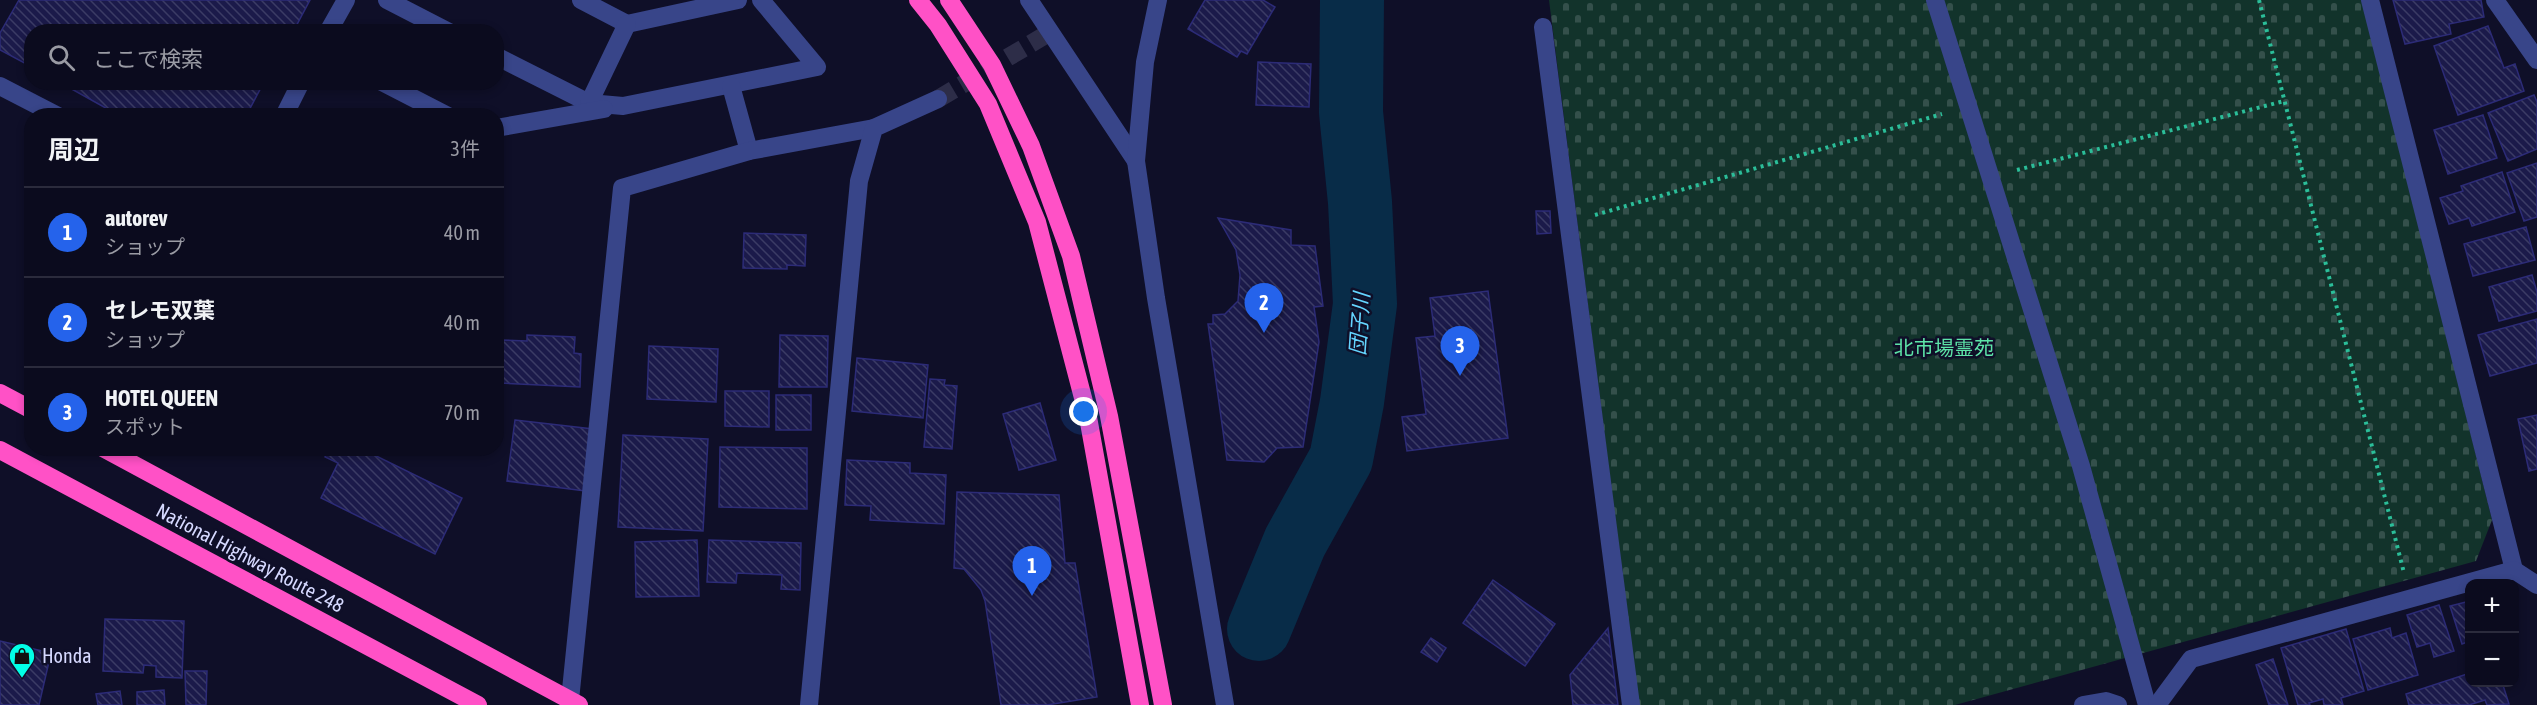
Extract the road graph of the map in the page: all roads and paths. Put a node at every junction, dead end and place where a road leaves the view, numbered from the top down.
1 (346, 0) edge
2 (387, 0) edge
3 (581, 0) edge
4 (738, 0) edge
5 (761, 0) edge
6 (918, 0) edge
7 (948, 0) edge
8 (1029, 0) edge
9 (1158, 0) edge
10 (1935, 0) edge
11 (2259, 0) edge
12 (2370, 0) edge
13 (2495, 0) edge
14 (332, 24) edge
15 (434, 24) edge
16 (627, 24) junction
17 (1543, 27) dead end
18 (504, 60) edge
19 (2537, 60) edge
20 (0, 86) edge
21 (731, 86) junction
22 (297, 90) edge
23 (398, 90) edge
24 (938, 99) tunnel mouth
25 (2284, 101) junction
26 (589, 103) junction
27 (623, 106) junction
28 (1969, 107) junction
29 (43, 108) edge
30 (288, 108) edge
31 (432, 108) edge
32 (504, 127) edge
33 (874, 128) junction
34 (749, 151) junction
35 (1136, 161) junction
36 (1990, 177) junction
37 (1588, 217) dead end
38 (0, 393) edge
39 (24, 406) edge
40 (0, 450) edge
41 (118, 456) edge
42 (2514, 570) junction
43 (2406, 580) dead end
44 (2537, 585) edge
45 (575, 702) edge
46 (478, 705) edge
47 (809, 705) edge
48 (1140, 705) edge
49 (1164, 705) edge
50 (1225, 705) edge
51 (1631, 705) edge
52 (2084, 705) edge
53 (2118, 705) edge
54 (2147, 705) edge
55 (2157, 705) edge

1 - 14 street
2 - 15 street
3 - 16 street
4 - 16 street
5 - 21 street
6 - 48 highway
7 - 49 highway
8 - 35 street
9 - 35 street
10 - 28 street
11 - 25 path
12 - 42 street
13 - 19 street
16 - 26 street
17 - 51 street
18 - 26 street
20 - 29 street
21 - 27 street
21 - 34 street
22 - 30 street
23 - 31 street
24 - 33 street
25 - 36 path
25 - 43 path
26 - 27 street
27 - 32 street
28 - 36 street
28 - 37 path
33 - 34 street
33 - 47 street
34 - 45 street
35 - 50 street
36 - 54 street
38 - 39 highway
40 - 46 highway, National Highway Route 248
41 - 45 highway, National Highway Route 248
42 - 44 street
42 - 55 street
52 - 53 street

